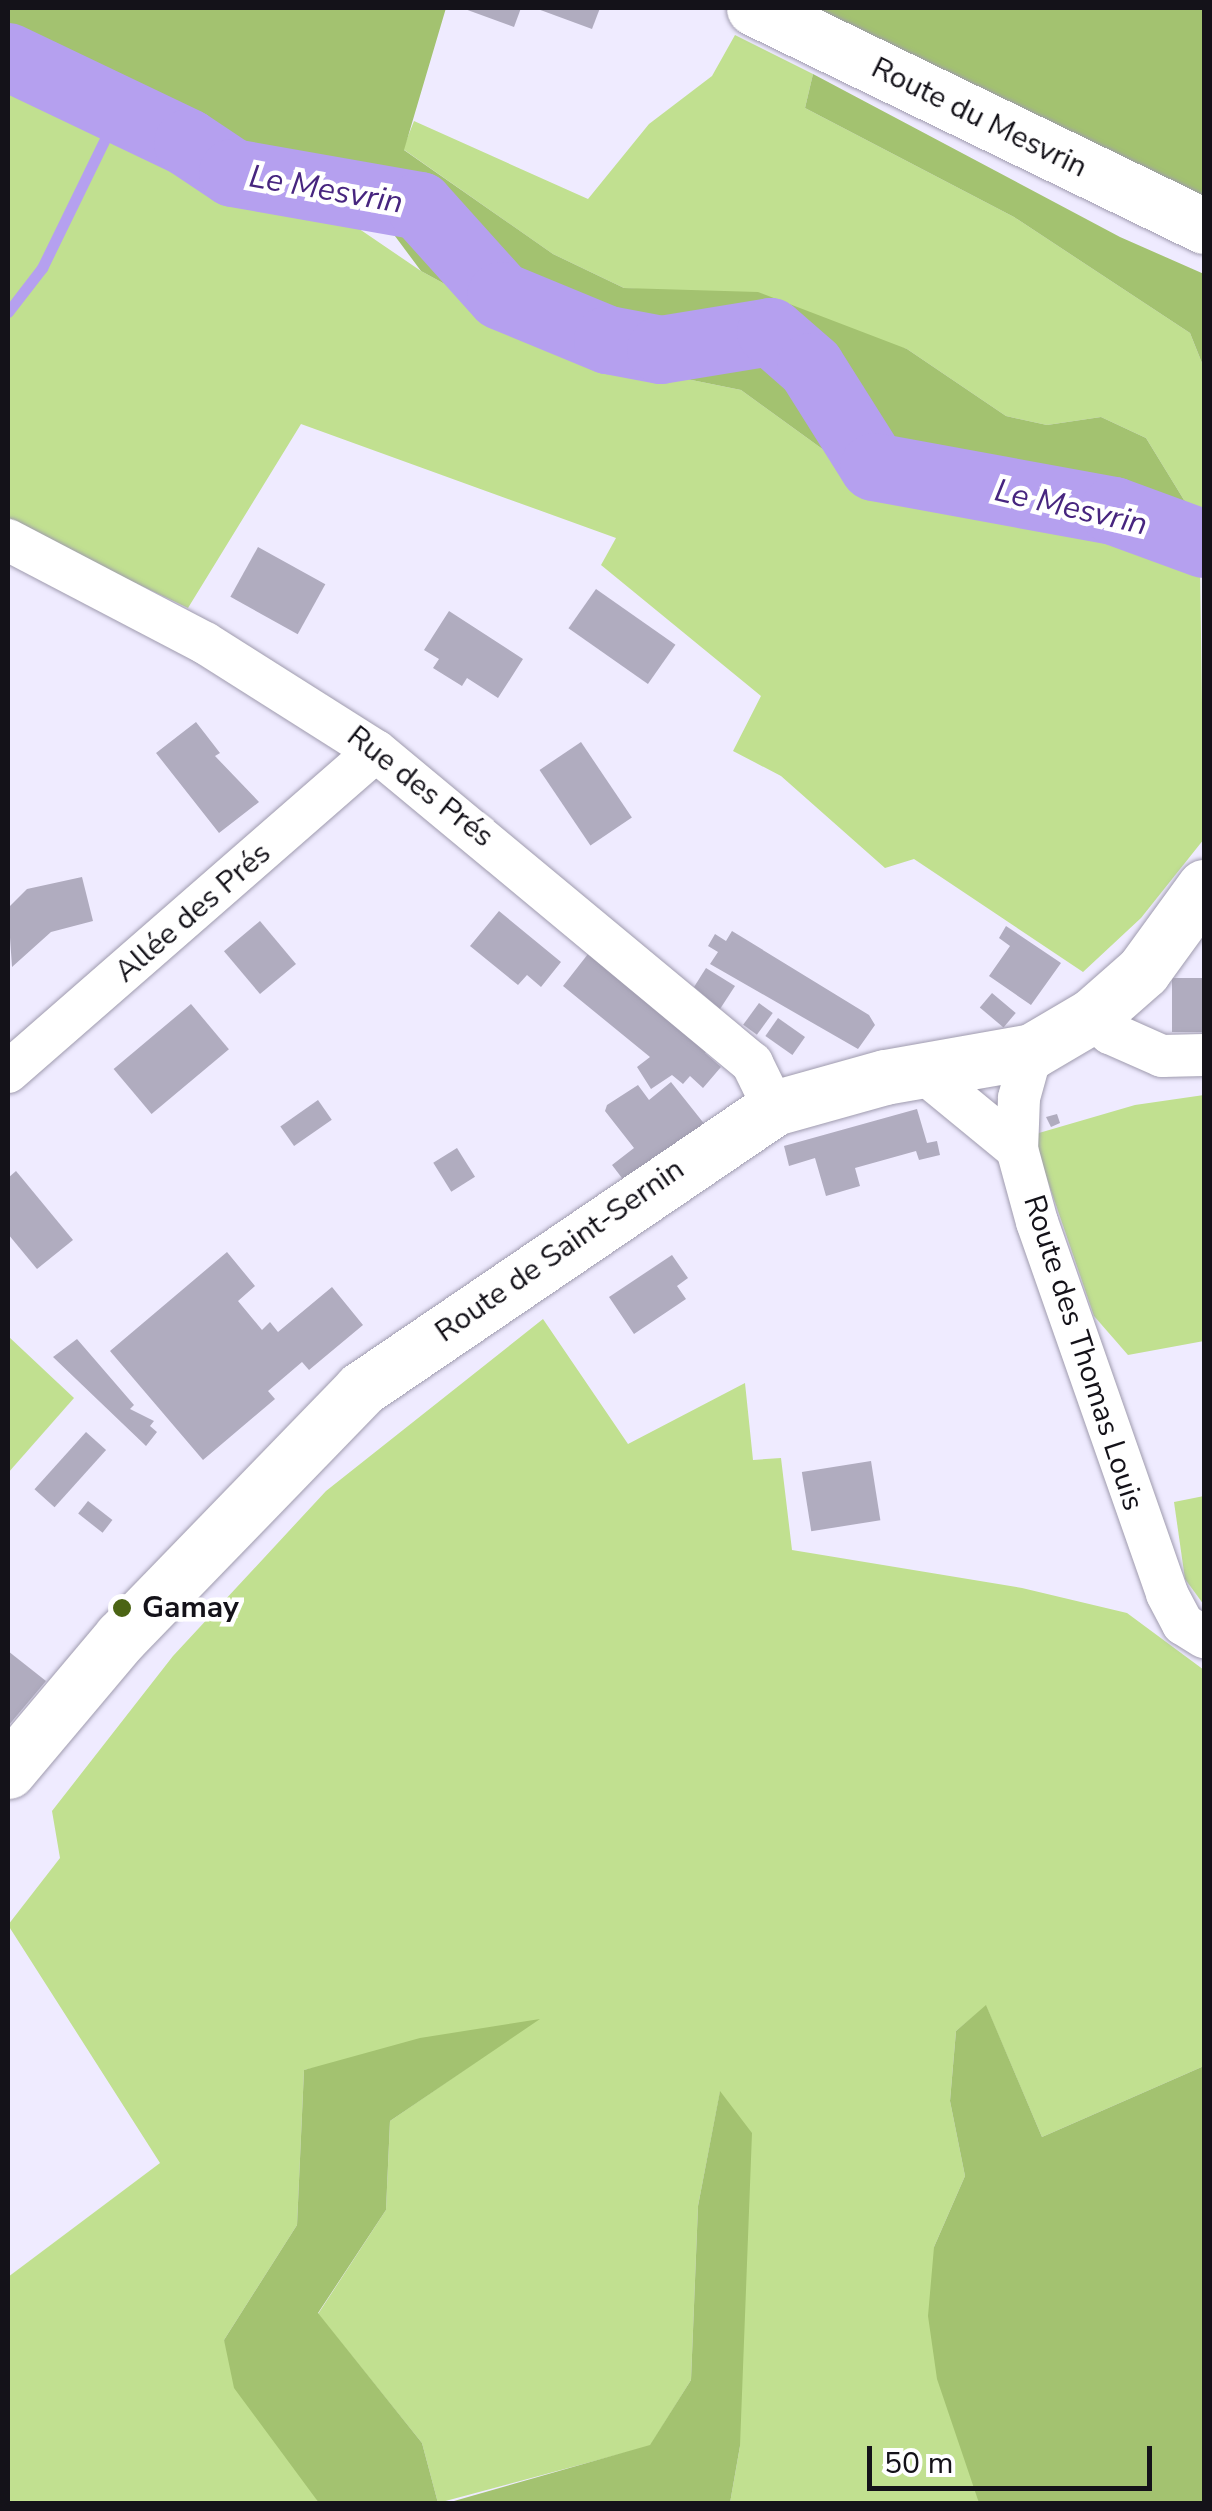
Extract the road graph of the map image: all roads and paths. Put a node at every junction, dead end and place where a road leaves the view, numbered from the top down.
1 (754, 8) edge
2 (1204, 226) edge
3 (8, 540) edge
4 (376, 751) junction
5 (1204, 887) edge
6 (1093, 1015) junction
7 (1032, 1051) junction
8 (1204, 1055) edge
9 (922, 1070) junction
10 (8, 1072) edge
11 (774, 1108) junction
12 (1017, 1148) junction
13 (1204, 1638) edge
14 (8, 1771) edge

1 - 2 street, Route du Mesvrin
3 - 4 street, Rue des Prés
4 - 10 street, Allée des Prés
4 - 11 street, Rue des Prés
5 - 6 street, Route de Saint-Sernin
6 - 7 street, Route de Saint-Sernin
6 - 8 street
7 - 9 street, Route de Saint-Sernin
7 - 12 street, Route des Thomas Louis
9 - 11 street, Route de Saint-Sernin
9 - 12 street
11 - 14 street, Route de Saint-Sernin
12 - 13 street, Route des Thomas Louis

